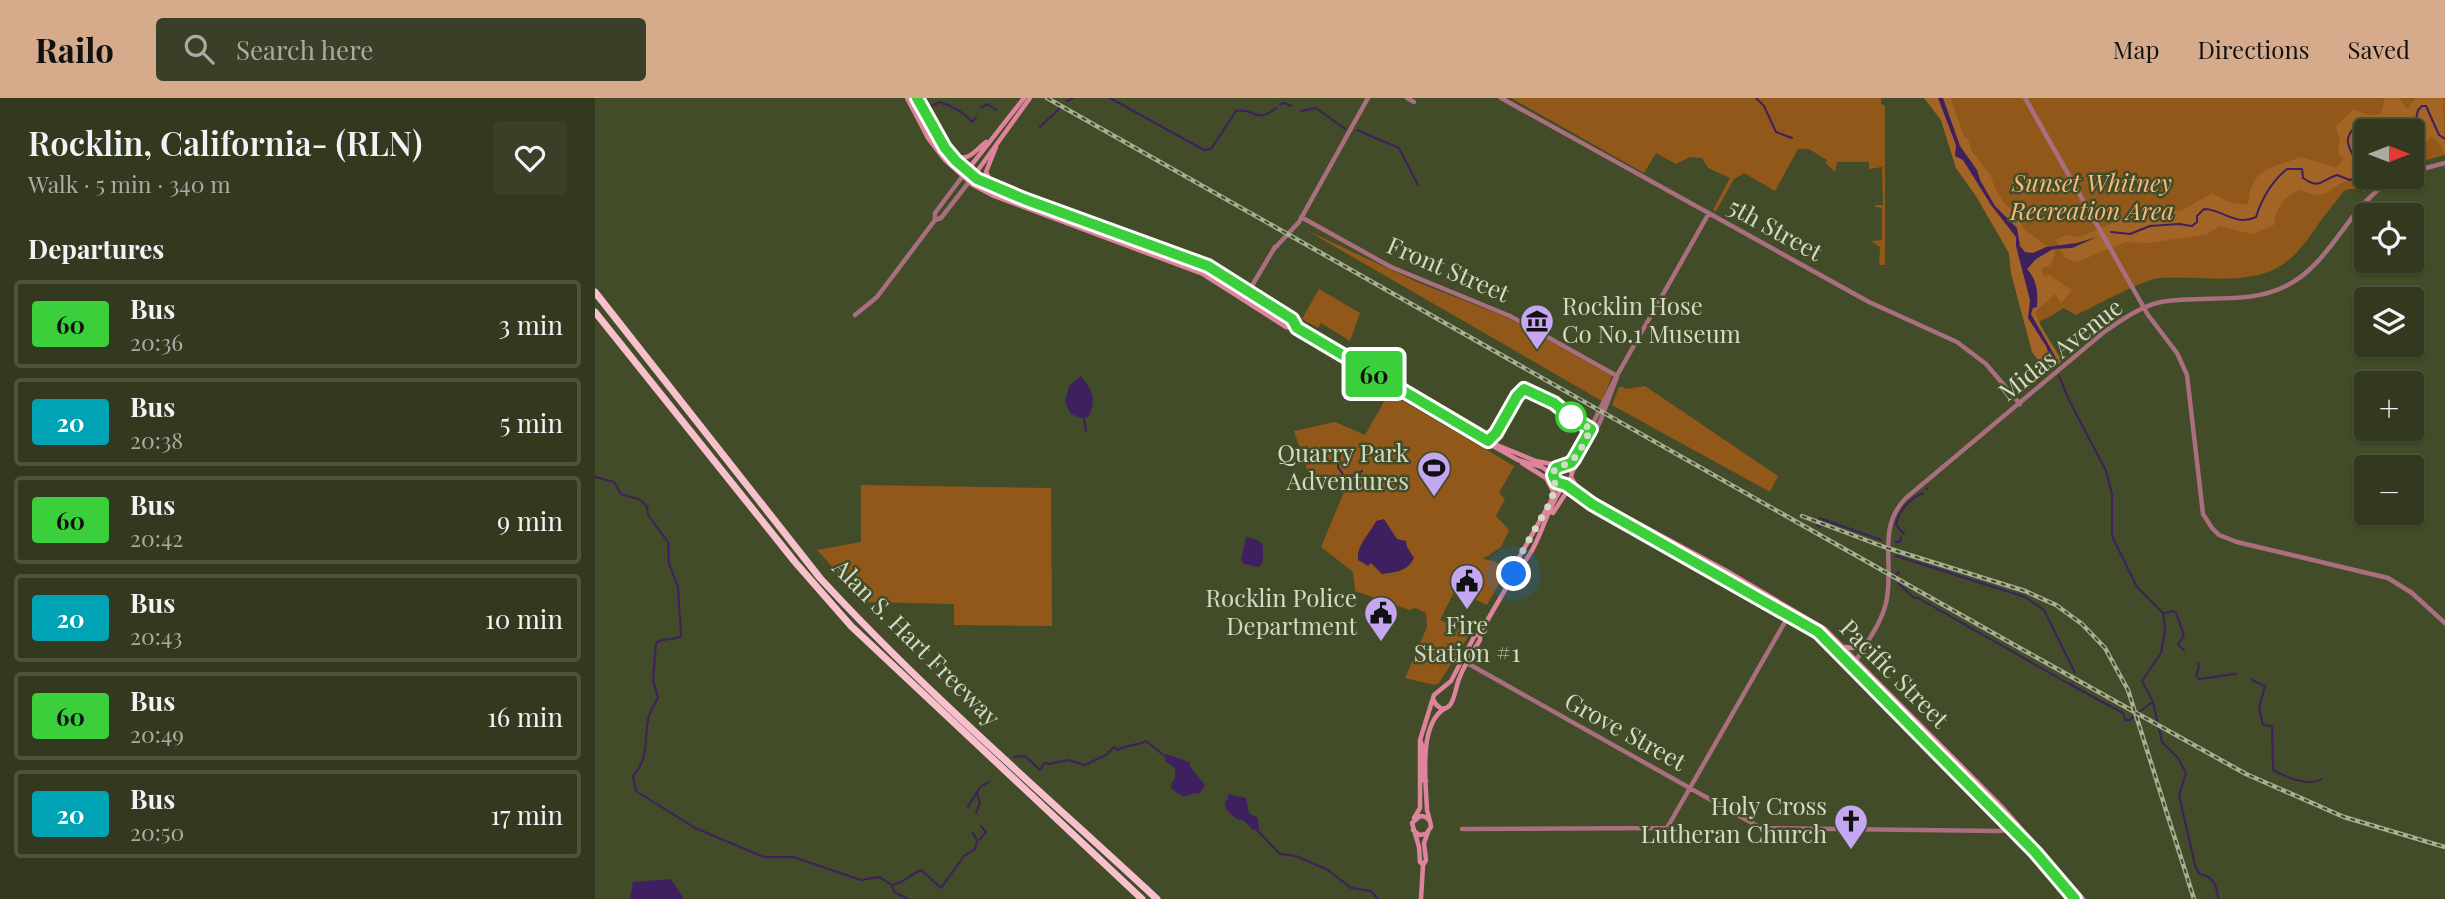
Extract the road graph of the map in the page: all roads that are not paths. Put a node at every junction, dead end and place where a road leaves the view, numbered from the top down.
1 (907, 98) edge
2 (917, 98) edge
3 (1368, 98) edge
4 (1407, 98) edge
5 (1501, 98) edge
6 (2025, 98) edge
7 (1026, 100) edge
8 (1414, 102) dead end
9 (990, 140) junction
10 (996, 146) junction
11 (945, 148) junction
12 (2445, 163) edge
13 (2424, 169) edge
14 (966, 172) junction
15 (962, 177) junction
16 (974, 177) junction
17 (969, 183) junction
18 (2380, 189) edge
19 (1017, 196) junction
20 (1709, 214) junction
21 (1301, 217) junction
22 (935, 220) junction
23 (1058, 220) junction
24 (1089, 223) junction
25 (1249, 290) junction
26 (595, 292) edge
27 (1244, 299) junction
28 (2144, 309) junction
29 (595, 312) edge
30 (855, 314) dead end
31 (1297, 328) junction
32 (1617, 376) junction
33 (2020, 404) junction
34 (1491, 443) junction
35 (1578, 453) junction
36 (1520, 460) junction
37 (1558, 465) junction
38 (1553, 475) junction
39 (1572, 476) junction
40 (1556, 482) junction
41 (1565, 485) junction
42 (1553, 492) junction
43 (1592, 504) junction
44 (1548, 518) junction
45 (1537, 526) junction
46 (1533, 547) junction
47 (1516, 571) junction
48 (1789, 615) junction
49 (2445, 623) edge
50 (1480, 634) junction
51 (1472, 640) junction
52 (1866, 642) junction
53 (1845, 647) junction
54 (1856, 659) junction
55 (1467, 663) junction
56 (1853, 666) junction
57 (1452, 677) junction
58 (1441, 689) junction
59 (1433, 699) junction
60 (1452, 699) junction
61 (1888, 703) junction
62 (1446, 707) junction
63 (1906, 711) junction
64 (1420, 740) junction
65 (1936, 740) junction
66 (1419, 751) junction
67 (1942, 757) junction
68 (1426, 764) junction
69 (1426, 781) junction
70 (1966, 782) junction
71 (1691, 789) junction
72 (1987, 792) junction
73 (1415, 818) junction
74 (1430, 821) junction
75 (2015, 822) junction
76 (2010, 827) junction
77 (1462, 829) dead end
78 (1413, 831) junction
79 (1428, 832) junction
80 (1423, 865) junction
81 (1142, 899) edge
82 (1157, 899) edge
83 (1421, 899) edge
84 (2075, 899) edge
85 (2083, 899) edge

1 - 15 main road
2 - 11 main road
3 - 21 street
4 - 8 street
5 - 20 street, 5th Street
6 - 28 street
7 - 9 main road
7 - 10 main road
9 - 11 main road
9 - 14 main road
10 - 16 main road
10 - 19 main road
11 - 14 main road
12 - 13 street
14 - 15 main road
14 - 16 main road
15 - 17 main road
15 - 22 street
16 - 17 main road
16 - 19 main road
17 - 22 street
17 - 23 main road
18 - 28 street, Midas Avenue
19 - 24 main road
20 - 32 street
20 - 33 street, 5th Street
21 - 25 street
21 - 32 street, Front Street
22 - 30 street
23 - 24 main road
23 - 27 main road
24 - 25 main road
25 - 27 street
25 - 31 main road
26 - 82 highway, Alan S. Hart Freeway
27 - 31 main road
28 - 33 street, Midas Avenue
28 - 49 street
29 - 81 highway, Alan S. Hart Freeway
31 - 34 main road
32 - 35 street
32 - 39 street
33 - 52 street, Midas Avenue
34 - 36 main road
34 - 37 main road
35 - 37 main road
35 - 37 street
36 - 38 main road
36 - 42 main road
37 - 38 main road
37 - 39 main road, Pacific Street
38 - 40 main road
39 - 41 main road
39 - 53 main road, Pacific Street
40 - 41 main road, Pacific Street
40 - 42 main road
41 - 43 main road, Pacific Street
41 - 44 main road
42 - 45 main road
43 - 44 main road
43 - 48 main road, Pacific Street
44 - 46 main road
45 - 46 main road
45 - 47 main road
46 - 47 main road
47 - 50 main road
48 - 56 main road, Pacific Street
48 - 71 street
50 - 51 main road
50 - 55 main road
51 - 55 main road
51 - 57 main road
52 - 53 main road
52 - 54 street, Midas Avenue
53 - 54 main road, Pacific Street
54 - 56 street, Midas Avenue
54 - 63 main road, Pacific Street
55 - 57 main road
55 - 60 main road
55 - 71 street, Grove Street
56 - 61 main road, Pacific Street
57 - 58 main road
58 - 59 main road
58 - 60 main road
59 - 62 main road
59 - 64 main road
60 - 62 main road
61 - 63 main road
61 - 67 main road, Pacific Street
62 - 68 main road
63 - 65 main road, Pacific Street
64 - 66 main road
64 - 68 main road
65 - 67 main road
65 - 72 main road, Pacific Street
66 - 69 main road
66 - 73 main road
67 - 70 main road, Pacific Street
68 - 69 main road
69 - 74 main road
70 - 72 main road
70 - 76 main road, Pacific Street
71 - 76 street, Grove Street
71 - 77 street
72 - 75 main road, Pacific Street
73 - 74 main road
73 - 78 main road
74 - 79 main road
75 - 76 street
75 - 85 main road, Pacific Street
76 - 84 main road, Pacific Street
78 - 79 main road
78 - 80 main road
79 - 80 main road
80 - 83 main road

